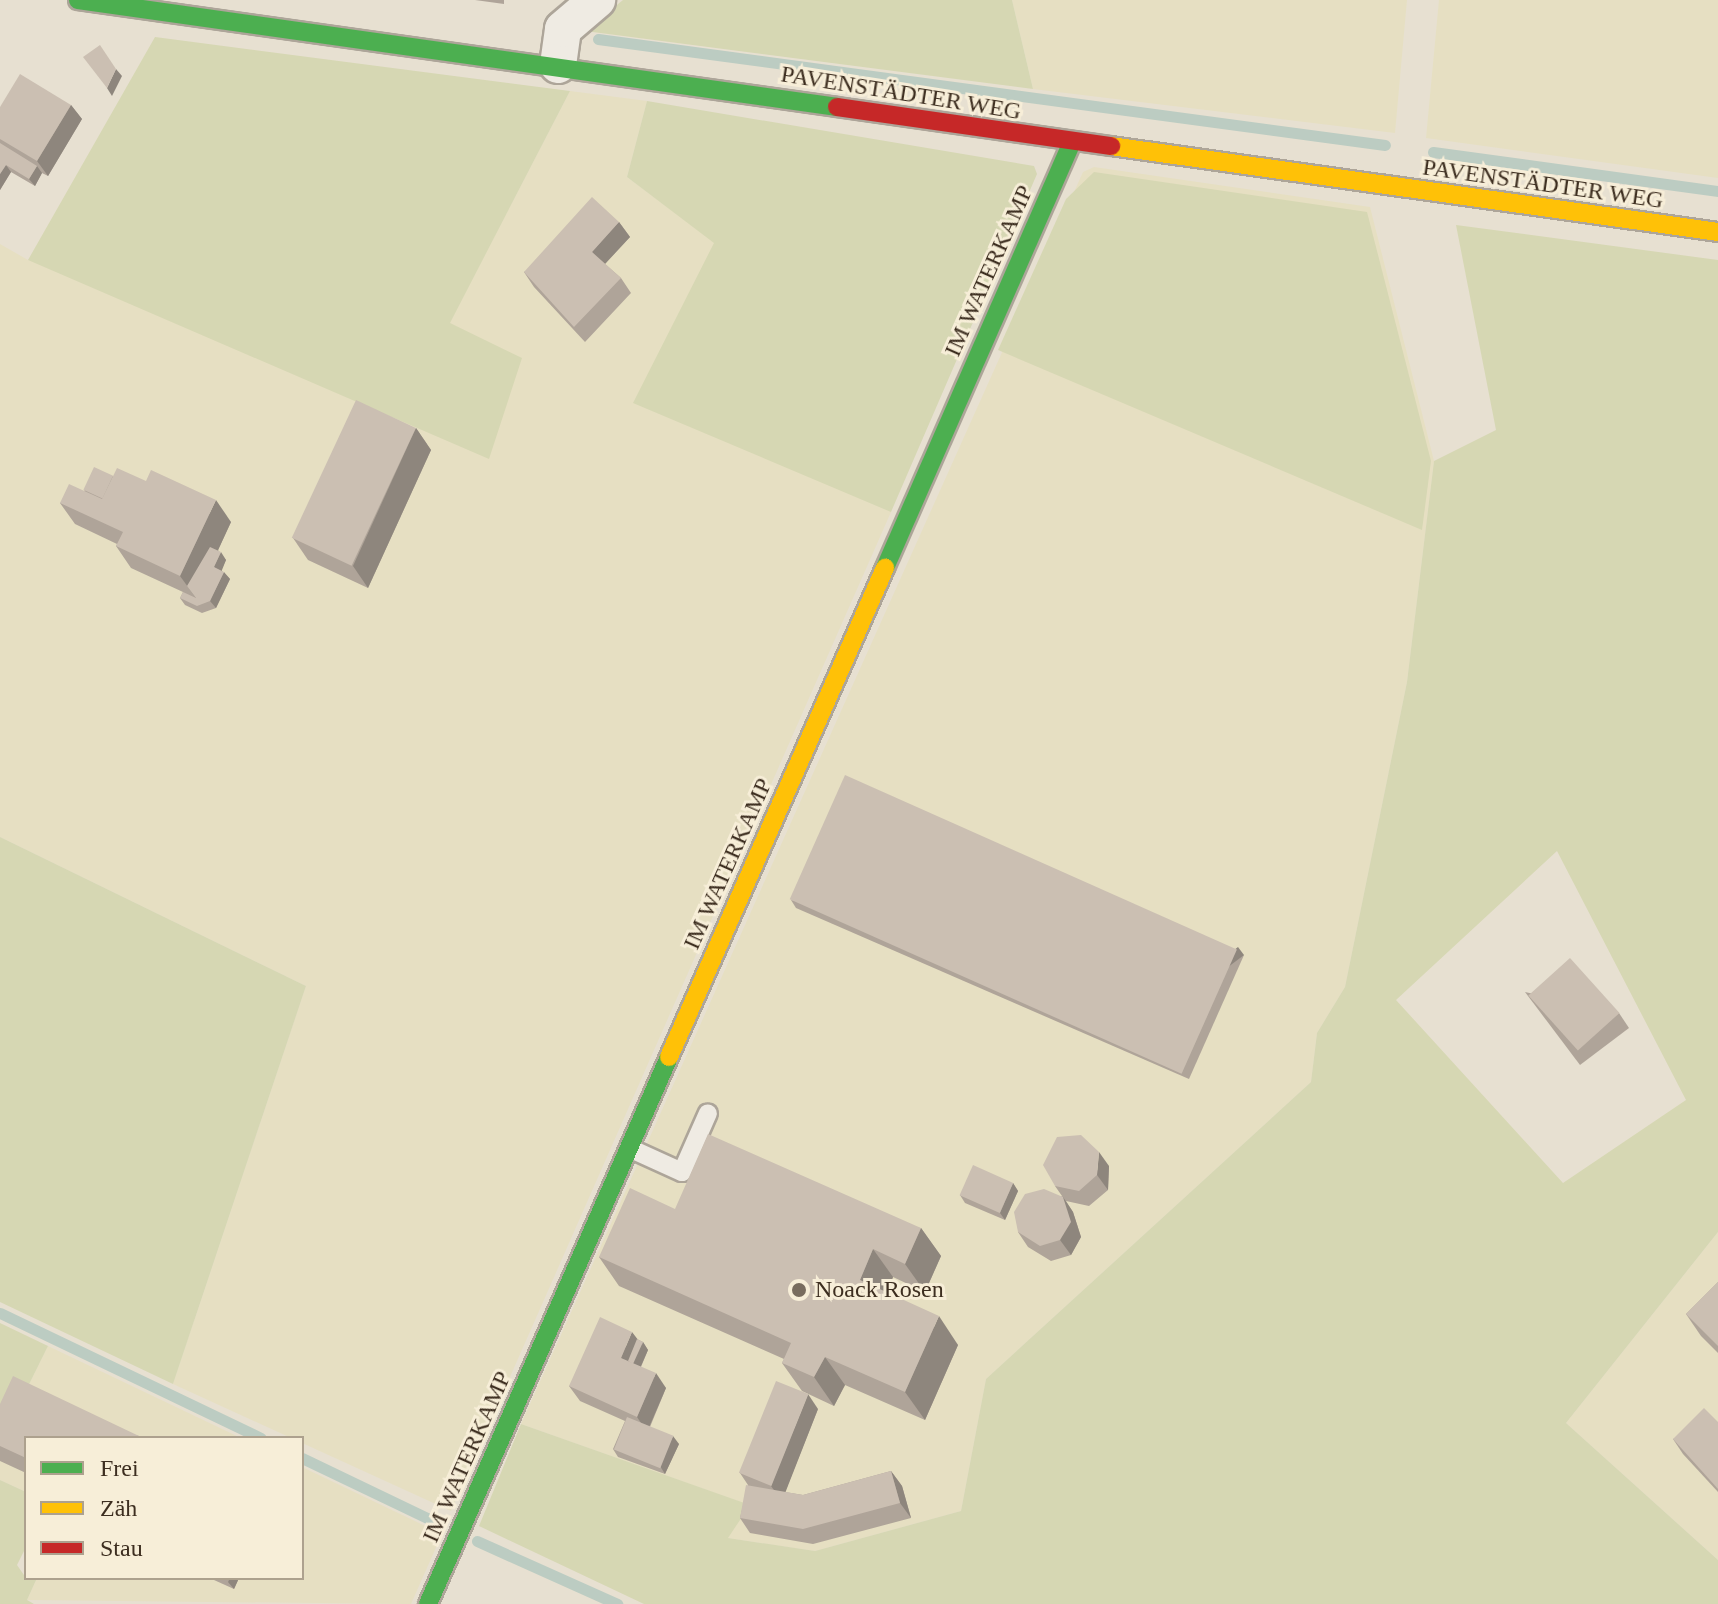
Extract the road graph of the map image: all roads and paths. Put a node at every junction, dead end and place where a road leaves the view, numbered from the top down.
1 (78, 0) edge
2 (597, 0) edge
3 (157, 7) edge
4 (558, 65) junction
5 (1072, 143) junction
6 (1718, 232) edge
7 (708, 1113) dead end
8 (629, 1148) junction
9 (428, 1604) edge

1 - 3 street, PAVENSTÄDTER WEG
2 - 4 street
3 - 4 street, PAVENSTÄDTER WEG
4 - 5 street, PAVENSTÄDTER WEG
5 - 6 street, PAVENSTÄDTER WEG
5 - 8 street, IM WATERKAMP
7 - 8 lane
8 - 9 street, IM WATERKAMP

